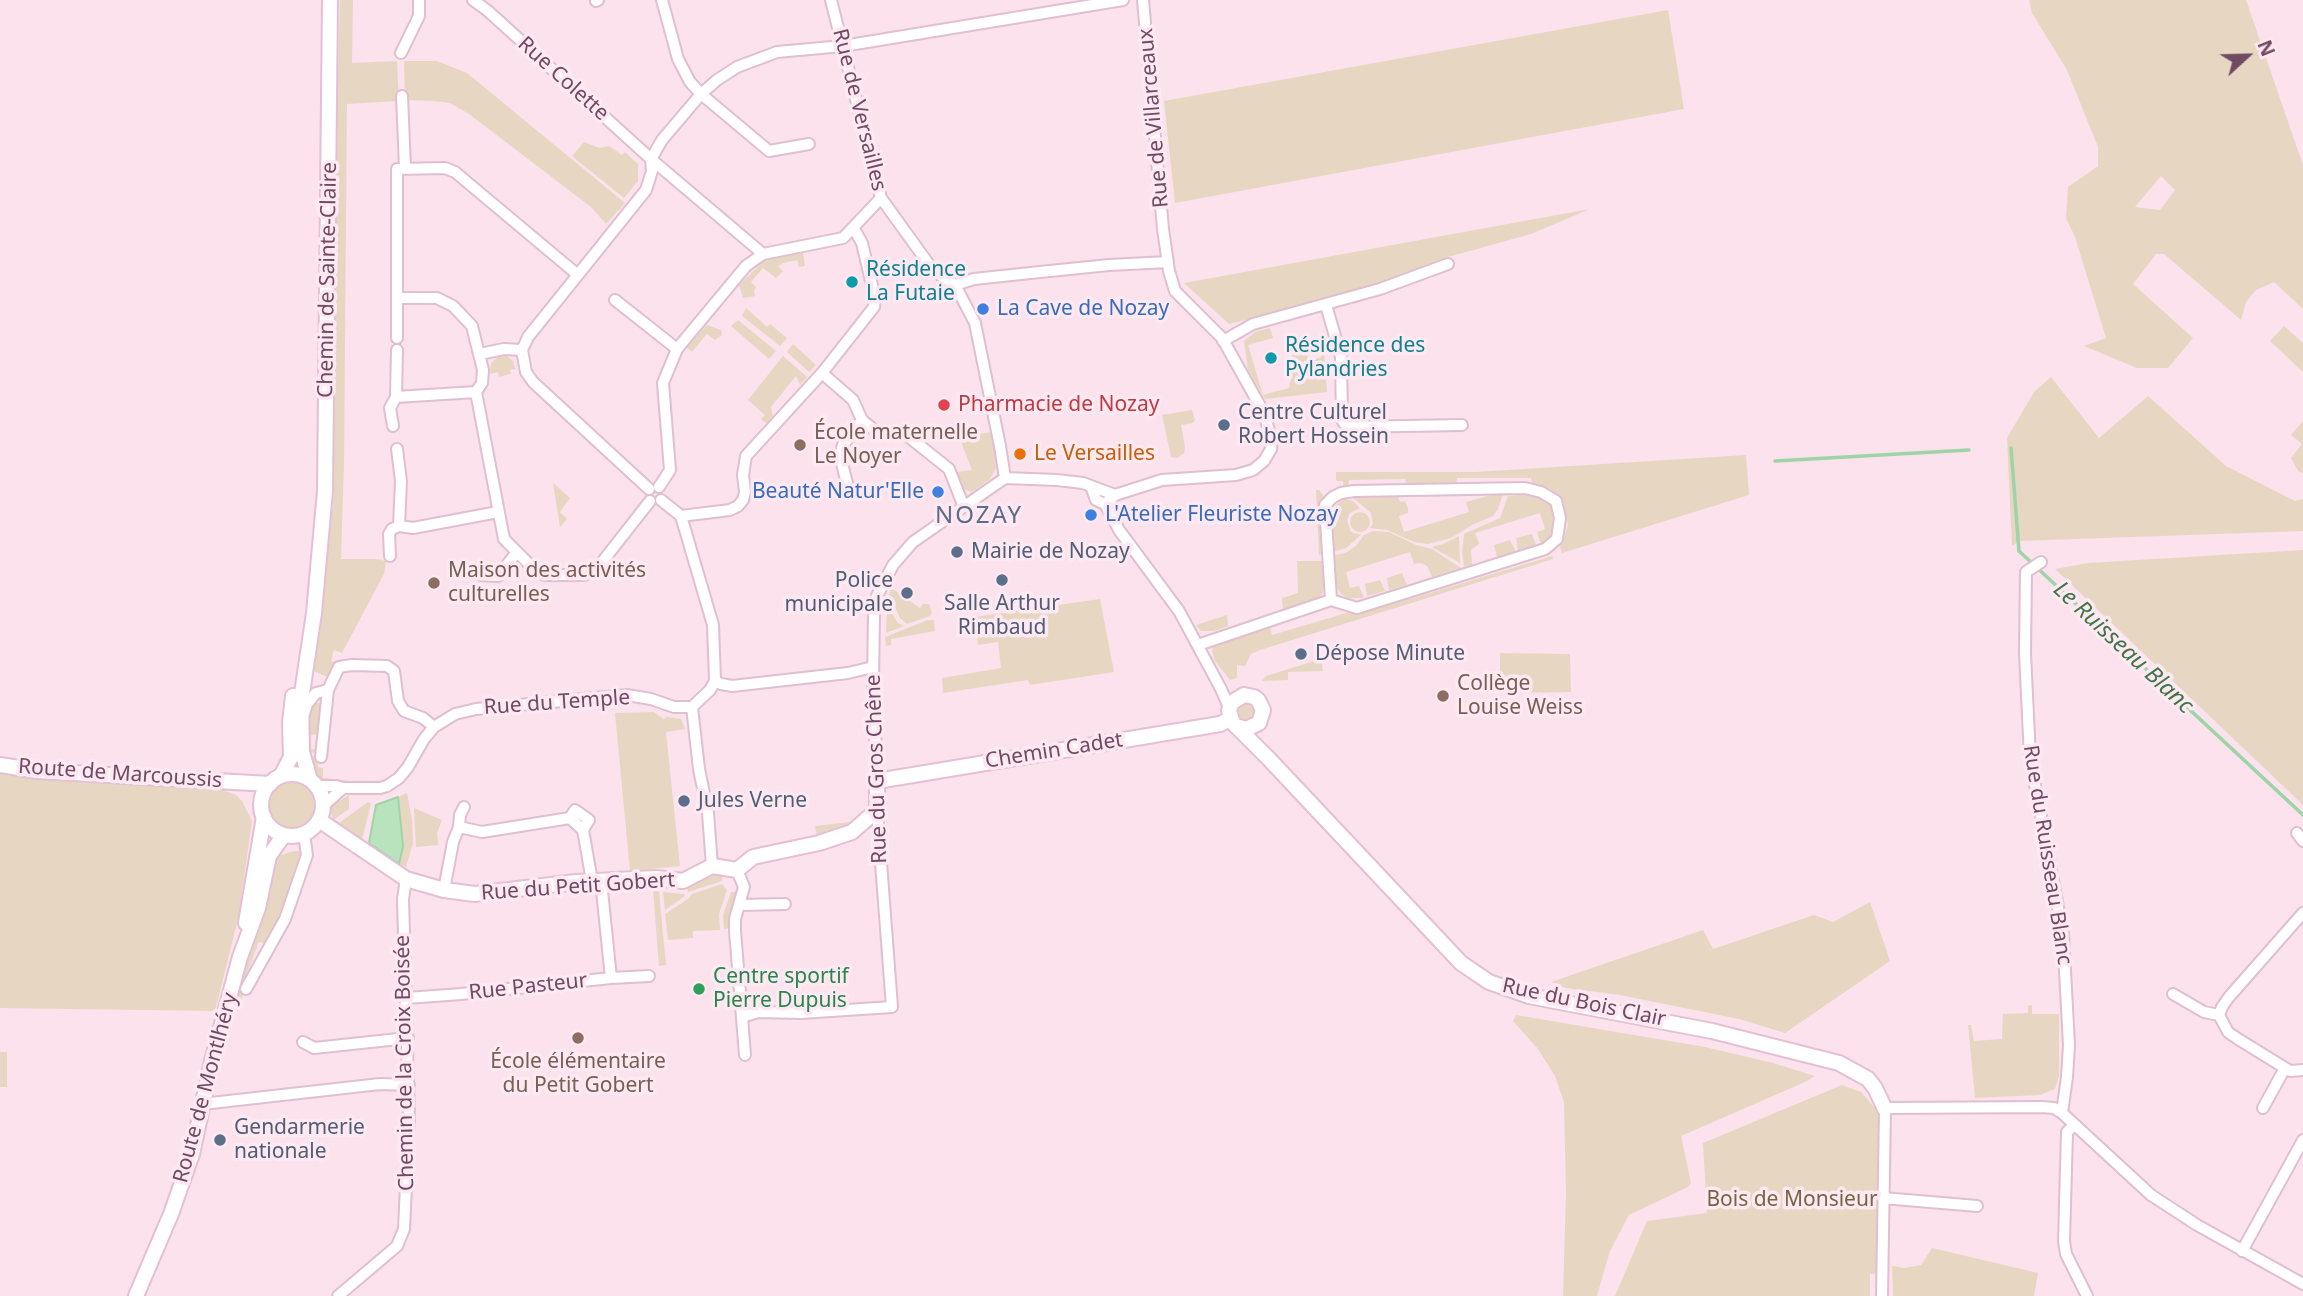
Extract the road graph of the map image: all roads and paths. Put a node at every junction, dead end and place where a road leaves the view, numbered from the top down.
1 (330, 0) edge
2 (419, 0) edge
3 (473, 0) edge
4 (662, 0) edge
5 (831, 0) edge
6 (1123, 0) edge
7 (1143, 0) edge
8 (843, 46) junction
9 (401, 52) dead end
10 (701, 94) junction
11 (402, 96) dead end
12 (809, 144) dead end
13 (651, 159) junction
14 (401, 169) junction
15 (881, 198) junction
16 (854, 229) junction
17 (1164, 236) junction
18 (763, 254) junction
19 (1168, 262) junction
20 (1149, 263) junction
21 (1448, 264) dead end
22 (578, 275) junction
23 (955, 285) junction
24 (398, 298) junction
25 (615, 300) dead end
26 (1326, 305) junction
27 (1223, 341) junction
28 (677, 349) junction
29 (522, 350) junction
30 (480, 354) junction
31 (821, 375) junction
32 (476, 392) junction
33 (396, 397) junction
34 (862, 420) junction
35 (1462, 425) dead end
36 (393, 426) dead end
37 (397, 449) dead end
38 (1005, 478) junction
39 (1091, 486) junction
40 (848, 487) dead end
41 (654, 488) junction
42 (1115, 495) junction
43 (656, 501) junction
44 (1105, 504) junction
45 (964, 507) junction
46 (498, 512) junction
47 (681, 516) junction
48 (400, 526) junction
49 (517, 552) junction
50 (390, 556) dead end
51 (317, 560) junction
52 (2041, 562) dead end
53 (481, 575) dead end
54 (1331, 600) junction
55 (1198, 645) junction
56 (873, 667) junction
57 (715, 681) junction
58 (328, 690) junction
59 (692, 706) junction
60 (1233, 712) junction
61 (1256, 726) junction
62 (301, 727) junction
63 (434, 727) junction
64 (321, 757) dead end
65 (1269, 759) junction
66 (0, 765) edge
67 (276, 780) junction
68 (877, 781) junction
69 (239, 782) junction
70 (313, 783) junction
71 (343, 789) junction
72 (464, 807) dead end
73 (877, 810) junction
74 (263, 811) junction
75 (321, 813) junction
76 (459, 827) junction
77 (304, 834) junction
78 (284, 835) junction
79 (712, 866) junction
80 (737, 870) junction
81 (406, 879) junction
82 (597, 881) junction
83 (444, 890) junction
84 (785, 904) dead end
85 (740, 905) junction
86 (2303, 913) edge
87 (240, 957) junction
88 (649, 976) dead end
89 (611, 978) junction
90 (246, 989) dead end
91 (2173, 994) dead end
92 (407, 998) junction
93 (2220, 1014) junction
94 (742, 1017) junction
95 (408, 1038) junction
96 (303, 1042) dead end
97 (745, 1055) dead end
98 (2285, 1068) junction
99 (2303, 1070) edge
100 (409, 1085) junction
101 (202, 1104) junction
102 (1884, 1108) junction
103 (2263, 1108) dead end
104 (2062, 1113) junction
105 (2074, 1125) junction
106 (2303, 1140) edge
107 (1883, 1198) junction
108 (1977, 1206) dead end
109 (2242, 1251) junction
110 (2303, 1283) edge
111 (136, 1296) edge
112 (338, 1296) edge
113 (1882, 1296) edge
114 (2087, 1296) edge

1 - 51 street, Chemin de Sainte-Claire
2 - 9 street
3 - 13 street, Rue Colette
4 - 10 street
5 - 8 street, Rue de Versailles
6 - 8 street
7 - 17 street, Rue de Villarceaux
8 - 10 street
8 - 15 street, Rue de Versailles
10 - 12 street
10 - 13 street
11 - 14 street
13 - 18 street
13 - 22 street
14 - 22 street
14 - 24 street
15 - 16 street
15 - 23 street, Rue de Versailles
16 - 18 street
16 - 31 street
17 - 19 street, Rue de Villarceaux
17 - 20 street, Rue de Villarceaux
18 - 28 street
19 - 20 street
19 - 27 street, Rue de Villarceaux
20 - 23 street
21 - 26 street
22 - 29 street
23 - 38 street, Rue de Versailles
24 - 30 street
24 - 33 street
25 - 28 street
26 - 27 street
26 - 35 street
27 - 42 street, Rue de Villarceaux
28 - 41 street
29 - 30 street
29 - 41 street
30 - 32 street
31 - 34 street
31 - 47 street
32 - 33 street
32 - 46 street
33 - 36 street
34 - 40 street
34 - 45 street
37 - 48 street
38 - 39 street
38 - 45 street
39 - 42 street
39 - 44 street, Rue du Bois Clair
41 - 43 street
42 - 44 street
43 - 47 street
43 - 49 street
44 - 55 street, Rue du Bois Clair
45 - 56 street, Rue du Gros Chêne
46 - 48 street
46 - 49 street
47 - 57 street
48 - 50 street
49 - 53 street
51 - 62 street, Chemin de Sainte-Claire
51 - 67 street, Chemin de Sainte-Claire
52 - 104 street, Rue du Ruisseau Blanc
54 - 54 street
54 - 55 street
55 - 60 street, Rue du Bois Clair
56 - 57 street
56 - 68 street, Rue du Gros Chêne
57 - 59 street
58 - 62 street
58 - 63 street
58 - 64 street
59 - 63 street, Rue du Temple
59 - 79 street
60 - 61 street, Chemin Cadet
60 - 61 street, Rue du Bois Clair
60 - 65 street, Rue du Bois Clair
60 - 68 street, Chemin Cadet
61 - 65 street, Rue du Bois Clair
62 - 70 street, Chemin de Sainte-Claire
63 - 71 street, Rue du Temple
65 - 102 street, Rue du Bois Clair
66 - 69 street, Route de Marcoussis
67 - 69 street, Route de Marcoussis
67 - 70 street
67 - 74 street
68 - 73 street, Rue du Gros Chêne
69 - 74 street, Route de Marcoussis
70 - 71 street, Rue du Temple
70 - 75 street
71 - 75 street
72 - 76 street
73 - 80 street
73 - 94 street, Rue du Gros Chêne
74 - 78 street
74 - 87 street, Route de Montlhéry
75 - 77 street
75 - 81 street, Rue du Petit Gobert
76 - 82 street
76 - 83 street
77 - 78 street
77 - 90 street, Route de Montlhéry
78 - 87 street, Route de Montlhéry
79 - 80 street
79 - 82 street, Rue du Petit Gobert
80 - 85 street
81 - 83 street, Rue du Petit Gobert
81 - 92 street, Chemin de la Croix Boisée
82 - 83 street, Rue du Petit Gobert
82 - 89 street
84 - 85 street
85 - 94 street
86 - 93 street
87 - 101 street, Route de Montlhéry
88 - 89 street, Rue Pasteur
89 - 92 street, Rue Pasteur
91 - 93 street
92 - 95 street, Chemin de la Croix Boisée
93 - 98 street
94 - 97 street
95 - 96 street
95 - 100 street, Chemin de la Croix Boisée
98 - 99 street
98 - 103 street
100 - 101 street
100 - 112 street, Chemin de la Croix Boisée
101 - 111 street, Route de Montlhéry
102 - 104 street
102 - 107 street
104 - 105 street
105 - 109 street
105 - 114 street
106 - 109 street
107 - 108 street
107 - 113 street
109 - 110 street

